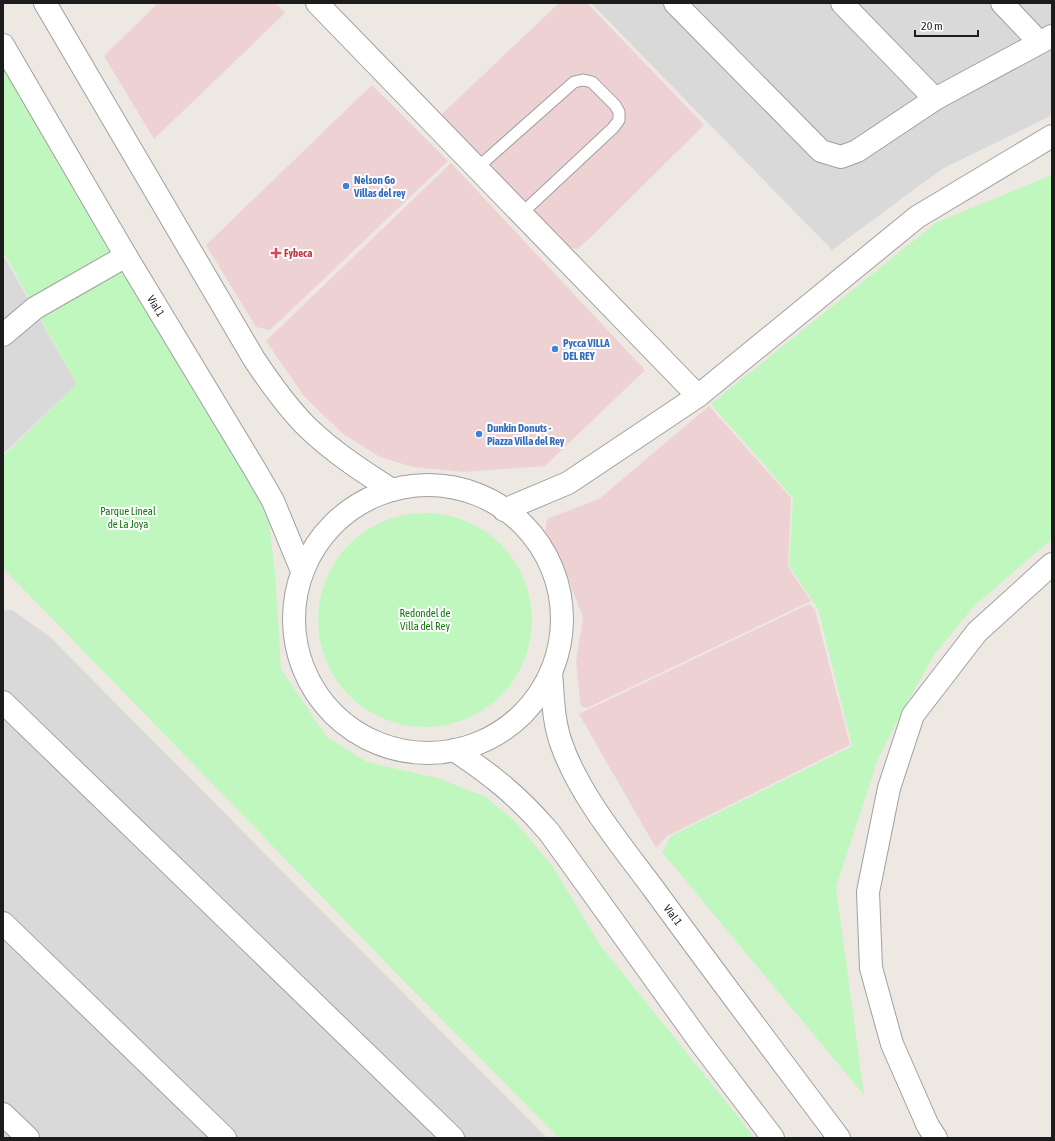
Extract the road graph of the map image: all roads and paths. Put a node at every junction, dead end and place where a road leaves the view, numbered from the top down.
1 (45, 3) edge
2 (317, 3) edge
3 (675, 3) edge
4 (842, 3) edge
5 (1002, 3) edge
6 (1046, 39) edge
7 (3, 45) edge
8 (935, 99) junction
9 (1052, 136) edge
10 (477, 168) junction
11 (522, 214) junction
12 (126, 256) junction
13 (3, 335) edge
14 (698, 396) junction
15 (392, 490) junction
16 (504, 510) junction
17 (1052, 564) edge
18 (302, 571) junction
19 (551, 672) junction
20 (3, 702) edge
21 (454, 750) junction
22 (3, 923) edge
23 (3, 1114) edge
24 (28, 1138) edge
25 (225, 1138) edge
26 (454, 1138) edge
27 (773, 1138) edge
28 (839, 1138) edge
29 (936, 1138) edge

1 - 15 street
2 - 10 street
3 - 8 street
4 - 8 street
5 - 6 street
6 - 8 street
7 - 12 street, Vial 1
9 - 14 street
10 - 11 street
10 - 11 lane
11 - 14 street
12 - 13 street
12 - 18 street, Vial 1
14 - 16 street
15 - 16 street
15 - 18 street
16 - 19 street
17 - 29 street
18 - 21 street
19 - 21 street
19 - 28 street, Vial 1
20 - 26 street
21 - 27 street
22 - 25 street
23 - 24 street

